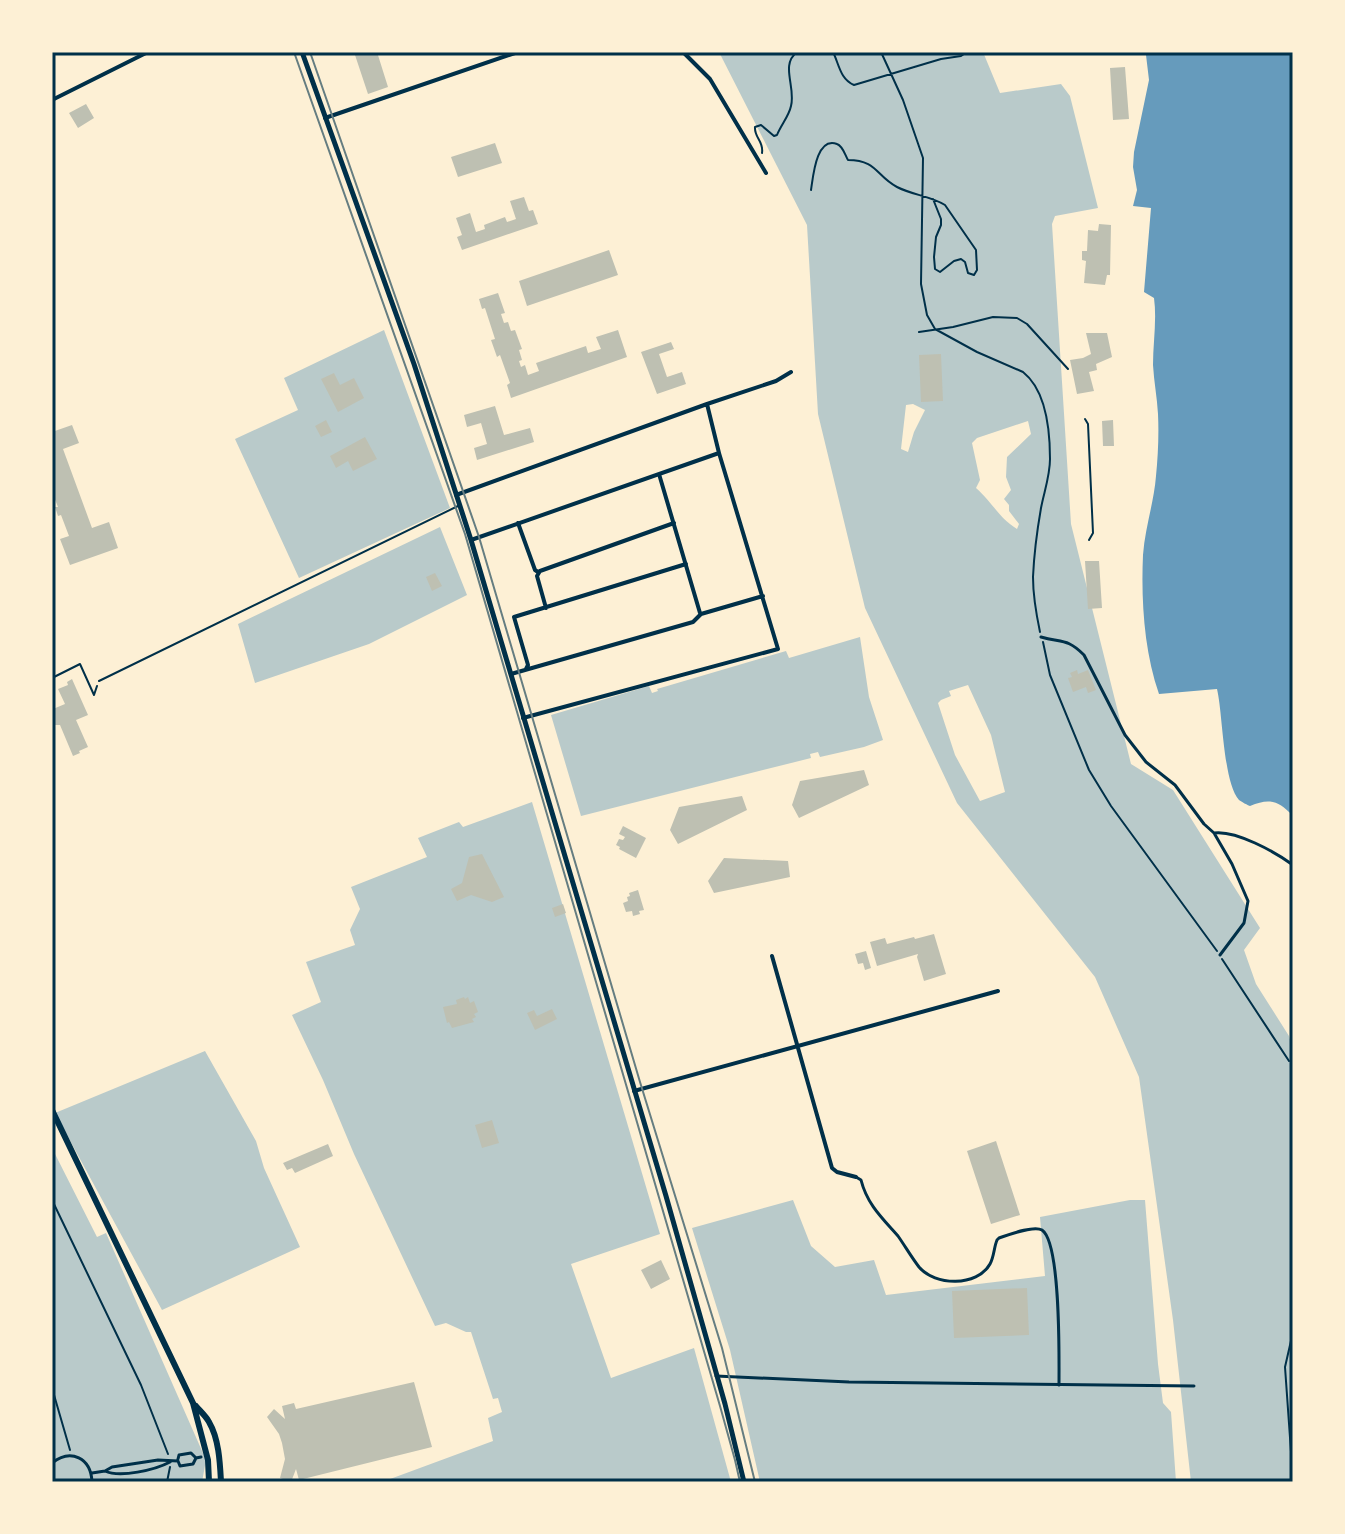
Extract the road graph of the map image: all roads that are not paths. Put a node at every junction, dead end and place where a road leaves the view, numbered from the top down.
1 (148, 52) edge
2 (302, 52) edge
3 (518, 52) edge
4 (683, 52) edge
5 (52, 100) edge
6 (325, 118) junction
7 (766, 173) dead end
8 (791, 372) dead end
9 (707, 404) junction
10 (719, 453) junction
11 (659, 474) junction
12 (456, 495) junction
13 (459, 506) junction
14 (518, 523) junction
15 (674, 523) junction
16 (471, 540) junction
17 (686, 564) junction
18 (538, 572) junction
19 (763, 596) junction
20 (546, 608) junction
21 (701, 614) junction
22 (1041, 637) road end
23 (525, 671) junction
24 (511, 674) junction
25 (99, 681) road end
26 (523, 718) junction
27 (1214, 833) junction
28 (1293, 865) edge
29 (1220, 955) road end
30 (772, 956) dead end
31 (998, 991) dead end
32 (798, 1045) junction
33 (634, 1091) junction
34 (52, 1110) edge
35 (856, 1177) joint
36 (716, 1376) junction
37 (1059, 1385) junction
38 (1194, 1386) dead end
39 (193, 1403) junction
40 (199, 1458) dead end
41 (171, 1462) junction
42 (52, 1463) edge
43 (105, 1471) junction
44 (92, 1473) junction
45 (92, 1482) edge
46 (209, 1482) edge
47 (221, 1482) edge
48 (744, 1482) edge

1 - 5 street
2 - 6 street
3 - 6 street
4 - 7 street
6 - 12 street
8 - 9 street
9 - 10 street
9 - 12 street
10 - 11 street
10 - 19 street
11 - 14 street
11 - 15 street
12 - 13 street
13 - 16 street
13 - 25 lane
14 - 16 street
14 - 18 street
15 - 17 street
15 - 18 street
16 - 24 street
17 - 20 street
17 - 21 street
18 - 20 street
19 - 21 street
19 - 26 street
20 - 23 street
21 - 23 street
22 - 27 street
23 - 24 street
24 - 26 street
26 - 33 street
27 - 28 street
27 - 29 street
30 - 32 street
31 - 32 street
32 - 33 street
32 - 35 street
33 - 36 street
34 - 39 main road
35 - 37 street
36 - 37 street
36 - 48 street
37 - 38 street
39 - 46 main road
39 - 47 main road
40 - 41 street
41 - 43 street
41 - 43 street
42 - 44 street
43 - 44 street
44 - 45 street

